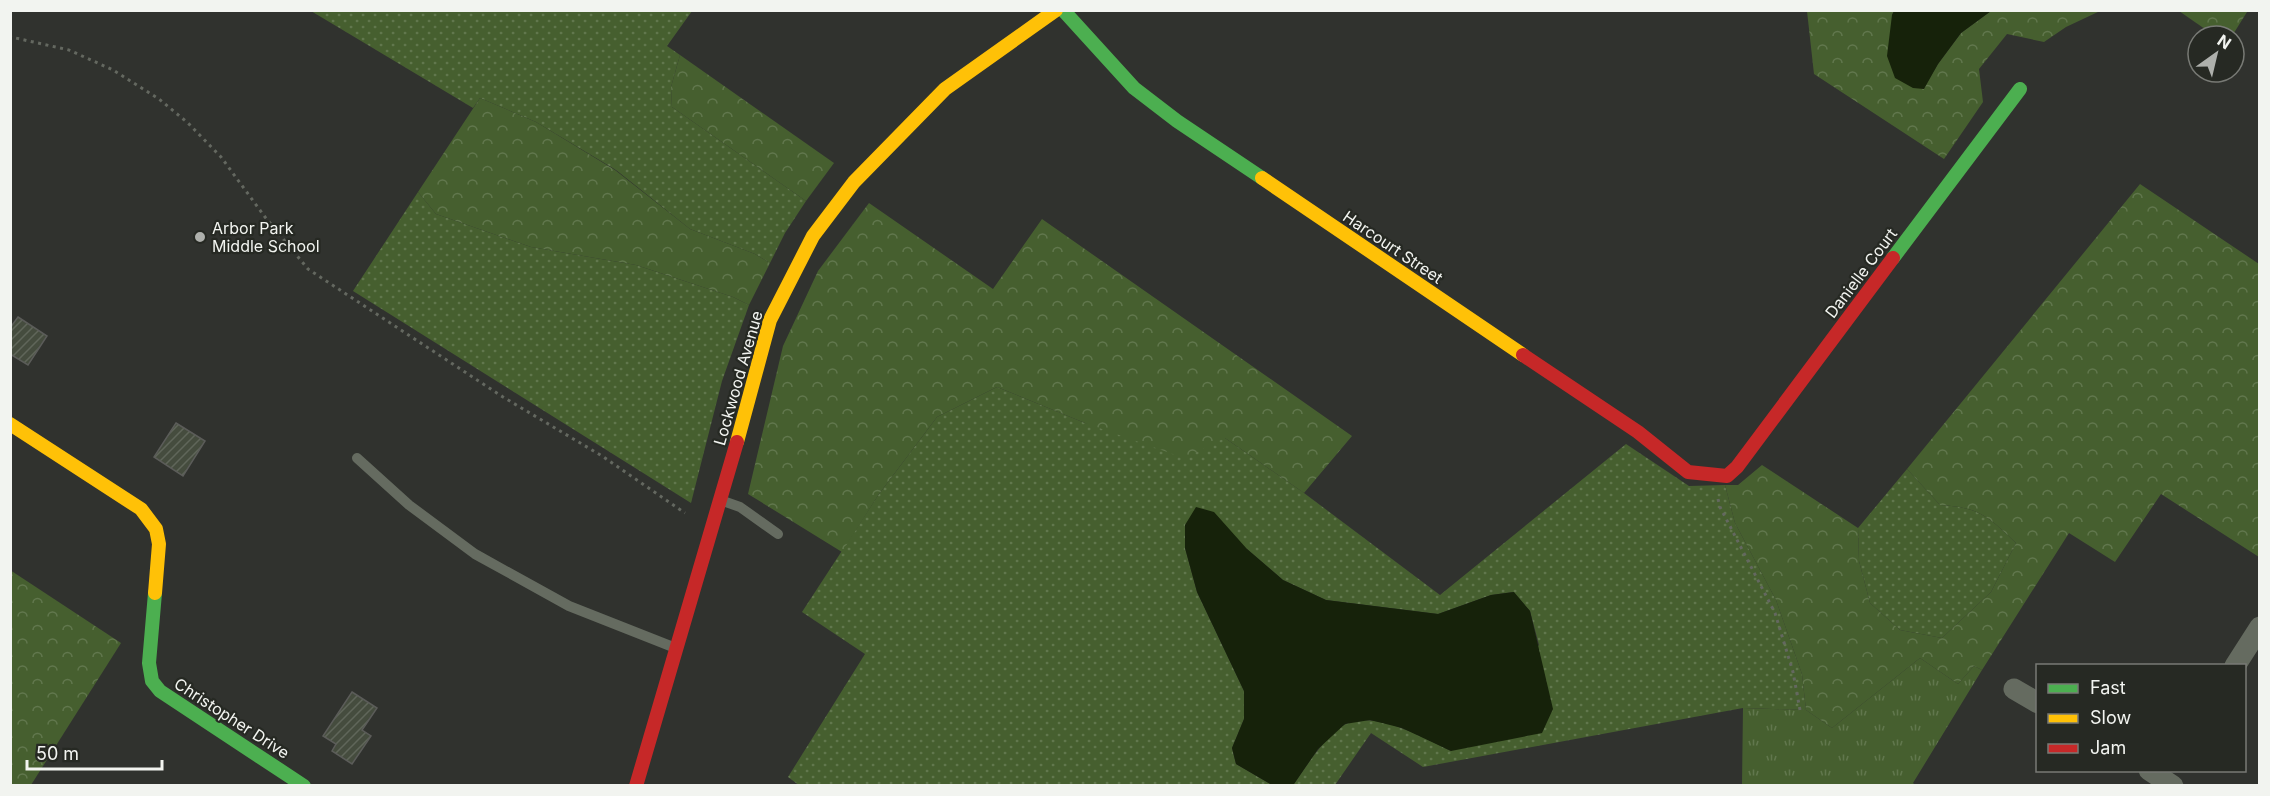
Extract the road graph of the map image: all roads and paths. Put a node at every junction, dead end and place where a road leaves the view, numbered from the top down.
1 (1056, 10) edge
2 (1063, 10) edge
3 (10, 35) edge
4 (2020, 89) dead end
5 (10, 424) edge
6 (357, 458) dead end
7 (1712, 474) junction
8 (1727, 476) joint
9 (720, 500) junction
10 (685, 513) dead end
11 (778, 534) dead end
12 (2259, 627) edge
13 (676, 649) junction
14 (2236, 664) edge
15 (2014, 689) dead end
16 (2036, 703) edge
17 (1800, 710) dead end
18 (304, 786) edge
19 (636, 786) edge

1 - 9 street, Lockwood Avenue
2 - 7 street, Harcourt Street
3 - 10 path
4 - 8 street, Danielle Court
5 - 18 street, Christopher Drive
6 - 13 lane
7 - 8 street, Harcourt Street
7 - 17 path
9 - 11 lane
9 - 13 street, Lockwood Avenue
12 - 14 street
13 - 19 street, Lockwood Avenue
15 - 16 street

